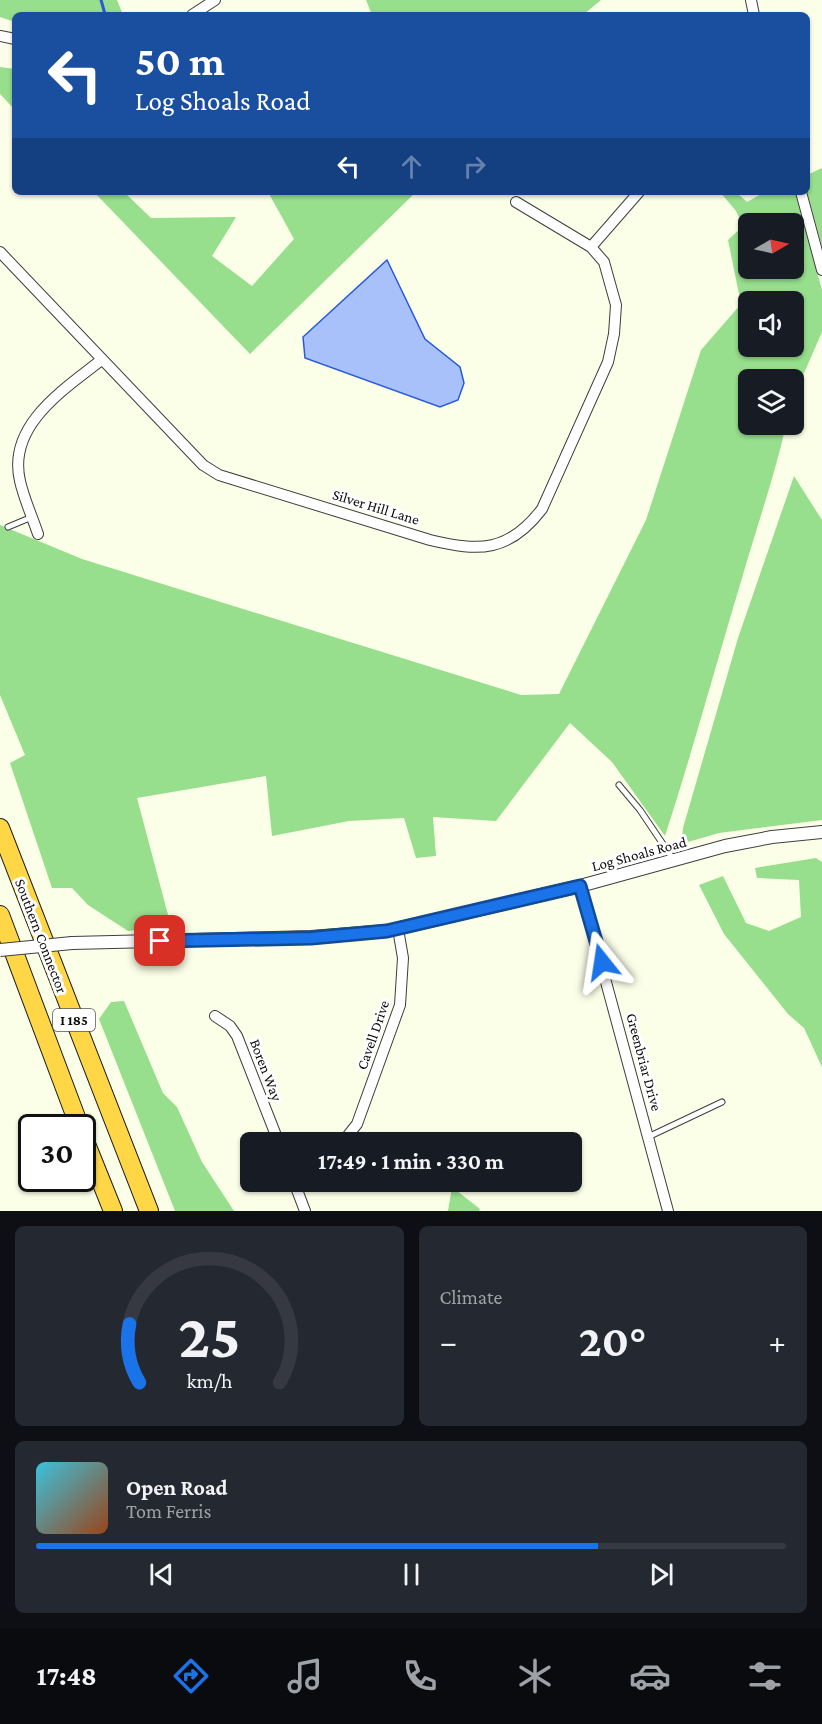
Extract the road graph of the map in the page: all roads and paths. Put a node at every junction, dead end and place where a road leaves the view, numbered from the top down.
1 (215, 0) edge
2 (197, 12) edge
3 (636, 195) edge
4 (802, 195) edge
5 (516, 202) dead end
6 (591, 247) junction
7 (0, 252) edge
8 (822, 270) edge
9 (100, 361) junction
10 (32, 516) junction
11 (9, 527) dead end
12 (38, 534) dead end
13 (619, 785) dead end
14 (0, 828) edge
15 (822, 832) edge
16 (674, 860) junction
17 (580, 886) junction
18 (0, 915) edge
19 (398, 929) junction
20 (0, 950) edge
21 (215, 1016) dead end
22 (722, 1102) dead end
23 (75, 1114) edge
24 (275, 1132) edge
25 (351, 1132) edge
26 (648, 1137) junction
27 (96, 1169) edge
28 (298, 1192) edge
29 (113, 1211) edge
30 (149, 1211) edge
31 (305, 1211) edge
32 (668, 1211) edge

1 - 2 street
3 - 6 street
4 - 8 street
5 - 6 street
6 - 9 street, Silver Hill Lane
7 - 9 street, Silver Hill Lane
9 - 10 street
10 - 11 lane
10 - 12 street
13 - 16 lane
14 - 30 highway, Southern Connector / I 185
15 - 16 street, Log Shoals Road
16 - 17 street, Log Shoals Road
17 - 19 street, Log Shoals Road
17 - 26 street, Greenbriar Drive
18 - 23 highway, Southern Connector / I 185
19 - 20 street, Log Shoals Road, bridge
19 - 25 street, Cavell Drive
21 - 24 street, Boren Way
22 - 26 lane
26 - 32 street, Greenbriar Drive
27 - 29 highway
28 - 31 street

